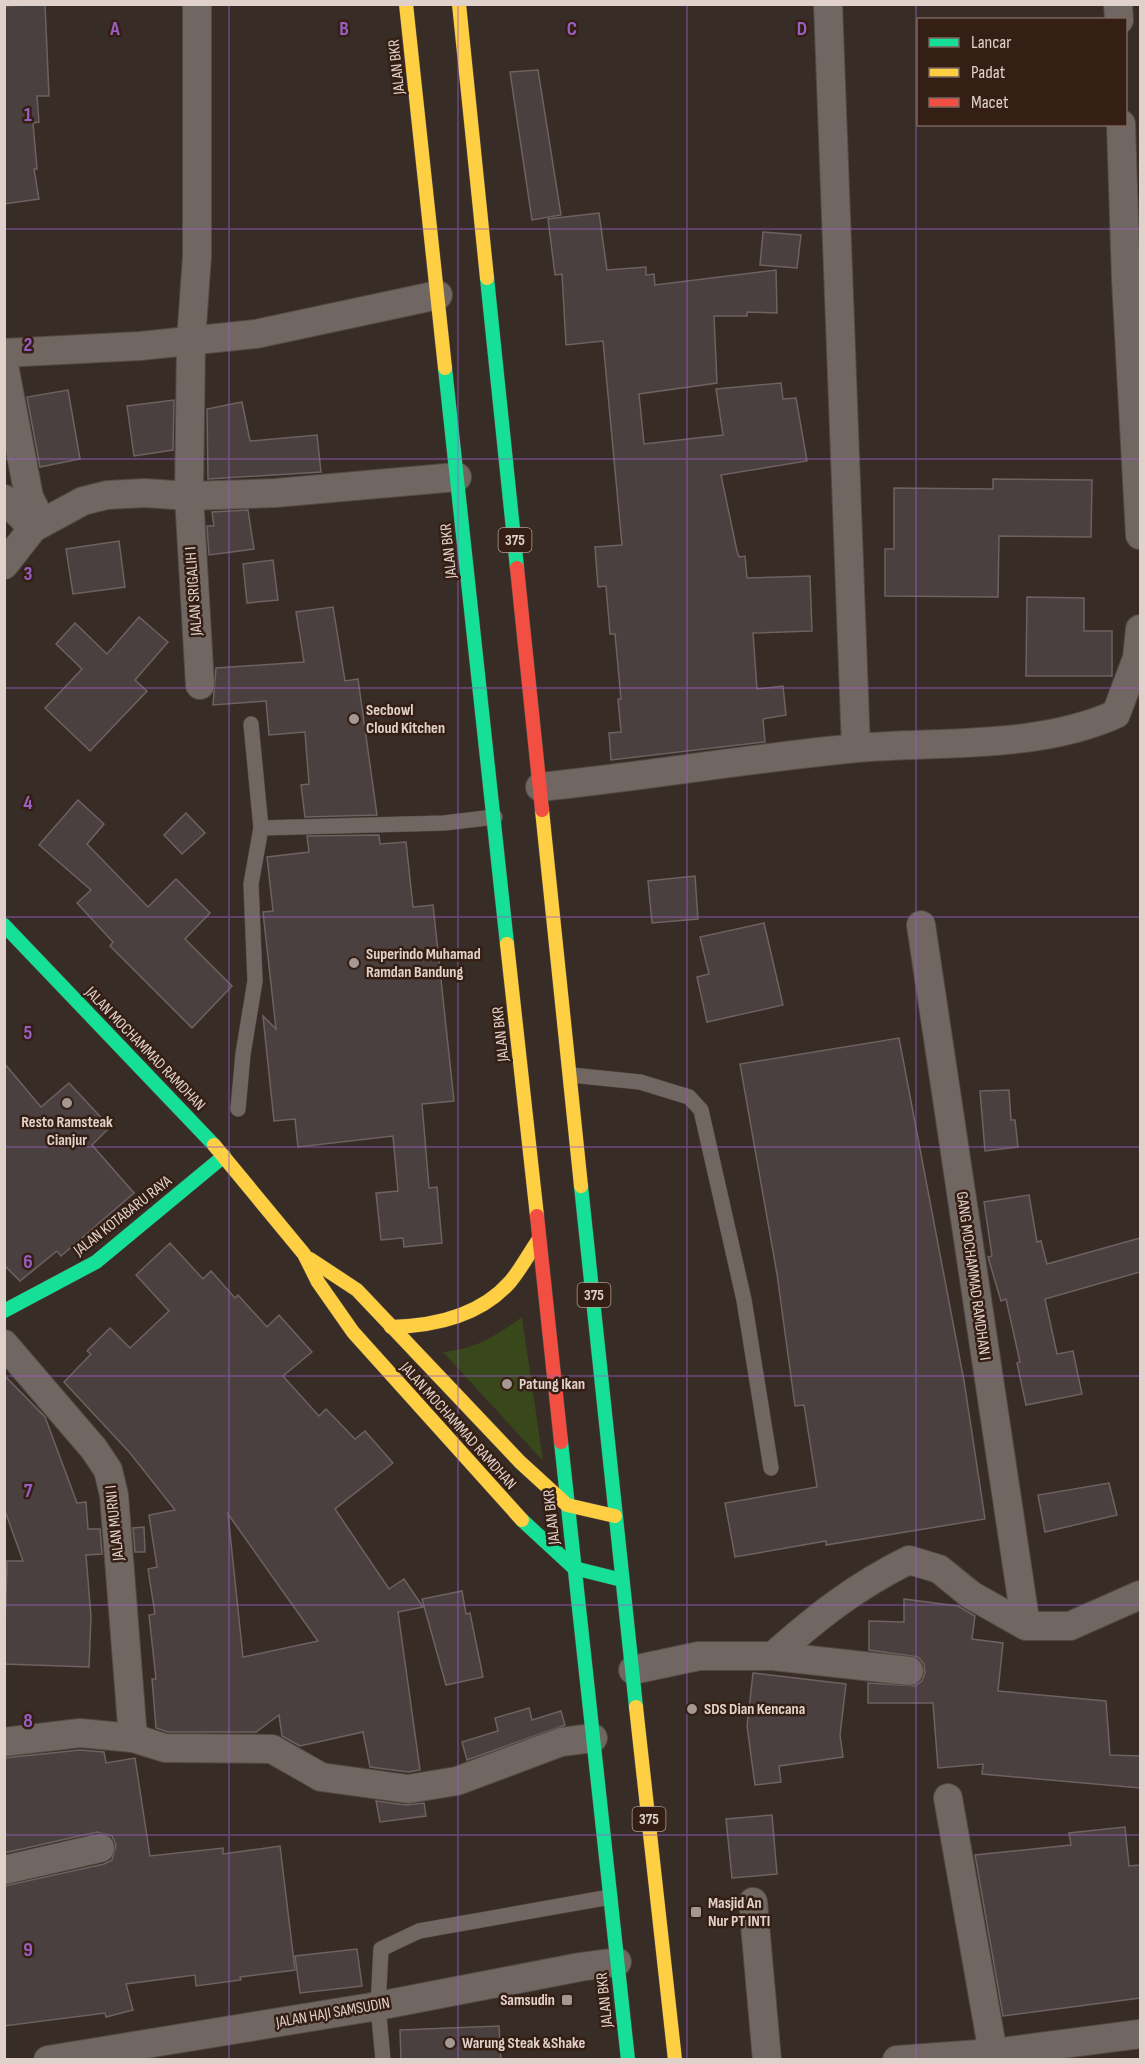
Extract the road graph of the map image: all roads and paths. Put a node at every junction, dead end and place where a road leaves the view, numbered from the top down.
1 (197, 4) edge
2 (406, 4) edge
3 (459, 4) edge
4 (828, 4) edge
5 (1121, 126) edge
6 (438, 295) junction
7 (191, 341) junction
8 (4, 353) edge
9 (4, 365) edge
10 (457, 477) junction
11 (189, 496) junction
12 (4, 499) edge
13 (38, 525) junction
14 (1140, 535) edge
15 (4, 565) edge
16 (1140, 629) edge
17 (200, 685) dead end
18 (251, 724) dead end
19 (856, 748) junction
20 (540, 787) junction
21 (495, 817) junction
22 (261, 828) junction
23 (4, 925) edge
24 (921, 925) dead end
25 (571, 1075) junction
26 (238, 1109) dead end
27 (224, 1156) junction
28 (539, 1239) junction
29 (304, 1254) junction
30 (4, 1311) edge
31 (391, 1327) junction
32 (4, 1344) edge
33 (771, 1468) dead end
34 (567, 1505) junction
35 (615, 1516) junction
36 (574, 1568) junction
37 (622, 1580) junction
38 (1140, 1594) edge
39 (1026, 1626) junction
40 (773, 1656) junction
41 (633, 1670) junction
42 (909, 1671) dead end
43 (133, 1738) junction
44 (592, 1738) junction
45 (4, 1742) edge
46 (948, 1798) dead end
47 (100, 1848) dead end
48 (4, 1870) edge
49 (610, 1897) junction
50 (753, 1902) dead end
51 (617, 1962) junction
52 (378, 2006) junction
53 (1140, 2034) edge
54 (993, 2053) junction
55 (48, 2060) edge
56 (383, 2060) edge
57 (627, 2060) edge
58 (675, 2060) edge
59 (767, 2060) edge
60 (897, 2060) edge

1 - 7 street, JALAN SRIGALIH I
2 - 6 main road, JALAN BKR
3 - 20 main road, 375
4 - 19 street
5 - 14 street
6 - 7 street
6 - 10 main road, JALAN BKR
7 - 8 street
7 - 11 street, JALAN SRIGALIH I
9 - 13 street
10 - 11 street
10 - 21 main road, JALAN BKR
11 - 13 street
11 - 17 street, JALAN SRIGALIH I
12 - 13 street
13 - 15 street
16 - 19 street
18 - 22 lane
19 - 20 street
20 - 25 main road, 375
21 - 22 lane
21 - 28 main road, JALAN BKR
22 - 26 lane
23 - 27 main road, JALAN MOCHAMMAD RAMDHAN
24 - 39 street, GANG MOCHAMMAD RAMDHAN I
25 - 33 lane
25 - 35 main road, 375
27 - 29 main road, JALAN MOCHAMMAD RAMDHAN
27 - 30 main road, JALAN KOTABARU RAYA
28 - 31 main road
28 - 34 main road, JALAN BKR
29 - 31 main road, JALAN MOCHAMMAD RAMDHAN
29 - 36 main road, JALAN MOCHAMMAD RAMDHAN
31 - 34 main road, JALAN MOCHAMMAD RAMDHAN
32 - 43 street, JALAN MURNI I
34 - 35 main road, JALAN MOCHAMMAD RAMDHAN
34 - 36 main road, JALAN BKR
35 - 37 main road, 375
36 - 37 main road, JALAN MOCHAMMAD RAMDHAN
36 - 44 main road, JALAN BKR
37 - 41 main road, 375
38 - 39 street
39 - 40 street
40 - 41 street
40 - 42 street
41 - 58 main road, 375
43 - 44 street
43 - 45 street
44 - 49 main road, JALAN BKR
46 - 54 street
47 - 48 street
49 - 51 main road, JALAN BKR
49 - 52 lane
50 - 59 street
51 - 52 street, JALAN HAJI SAMSUDIN
51 - 57 main road, JALAN BKR
52 - 55 street, JALAN HAJI SAMSUDIN
52 - 56 lane
53 - 54 street
54 - 60 street

